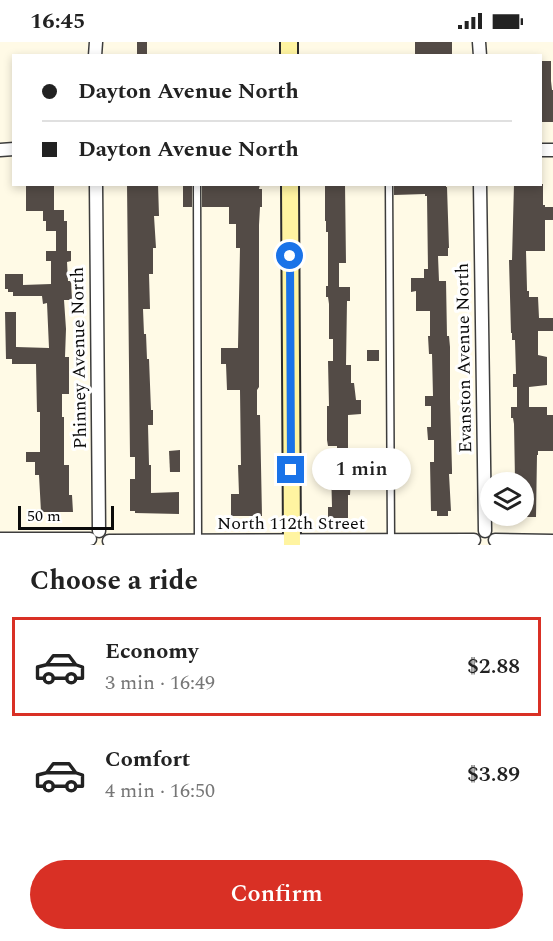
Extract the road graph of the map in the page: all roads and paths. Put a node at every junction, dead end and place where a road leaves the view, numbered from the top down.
1 (96, 186) edge
2 (197, 186) edge
3 (290, 186) edge
4 (389, 186) edge
5 (480, 186) edge
6 (485, 531) junction
7 (93, 538) edge
8 (0, 539) edge
9 (198, 541) junction
10 (553, 541) edge
11 (475, 542) edge
12 (494, 542) edge
13 (108, 543) edge
14 (292, 543) edge
15 (391, 543) edge

1 - 7 street, Phinney Avenue North
2 - 9 lane
3 - 14 street
4 - 15 lane
5 - 6 street, Evanston Avenue North
6 - 11 street
6 - 12 street
7 - 8 street
7 - 13 street
9 - 13 street, North 112th Street
9 - 14 street, North 112th Street
10 - 12 street
11 - 15 street, North 112th Street
14 - 15 street, North 112th Street

